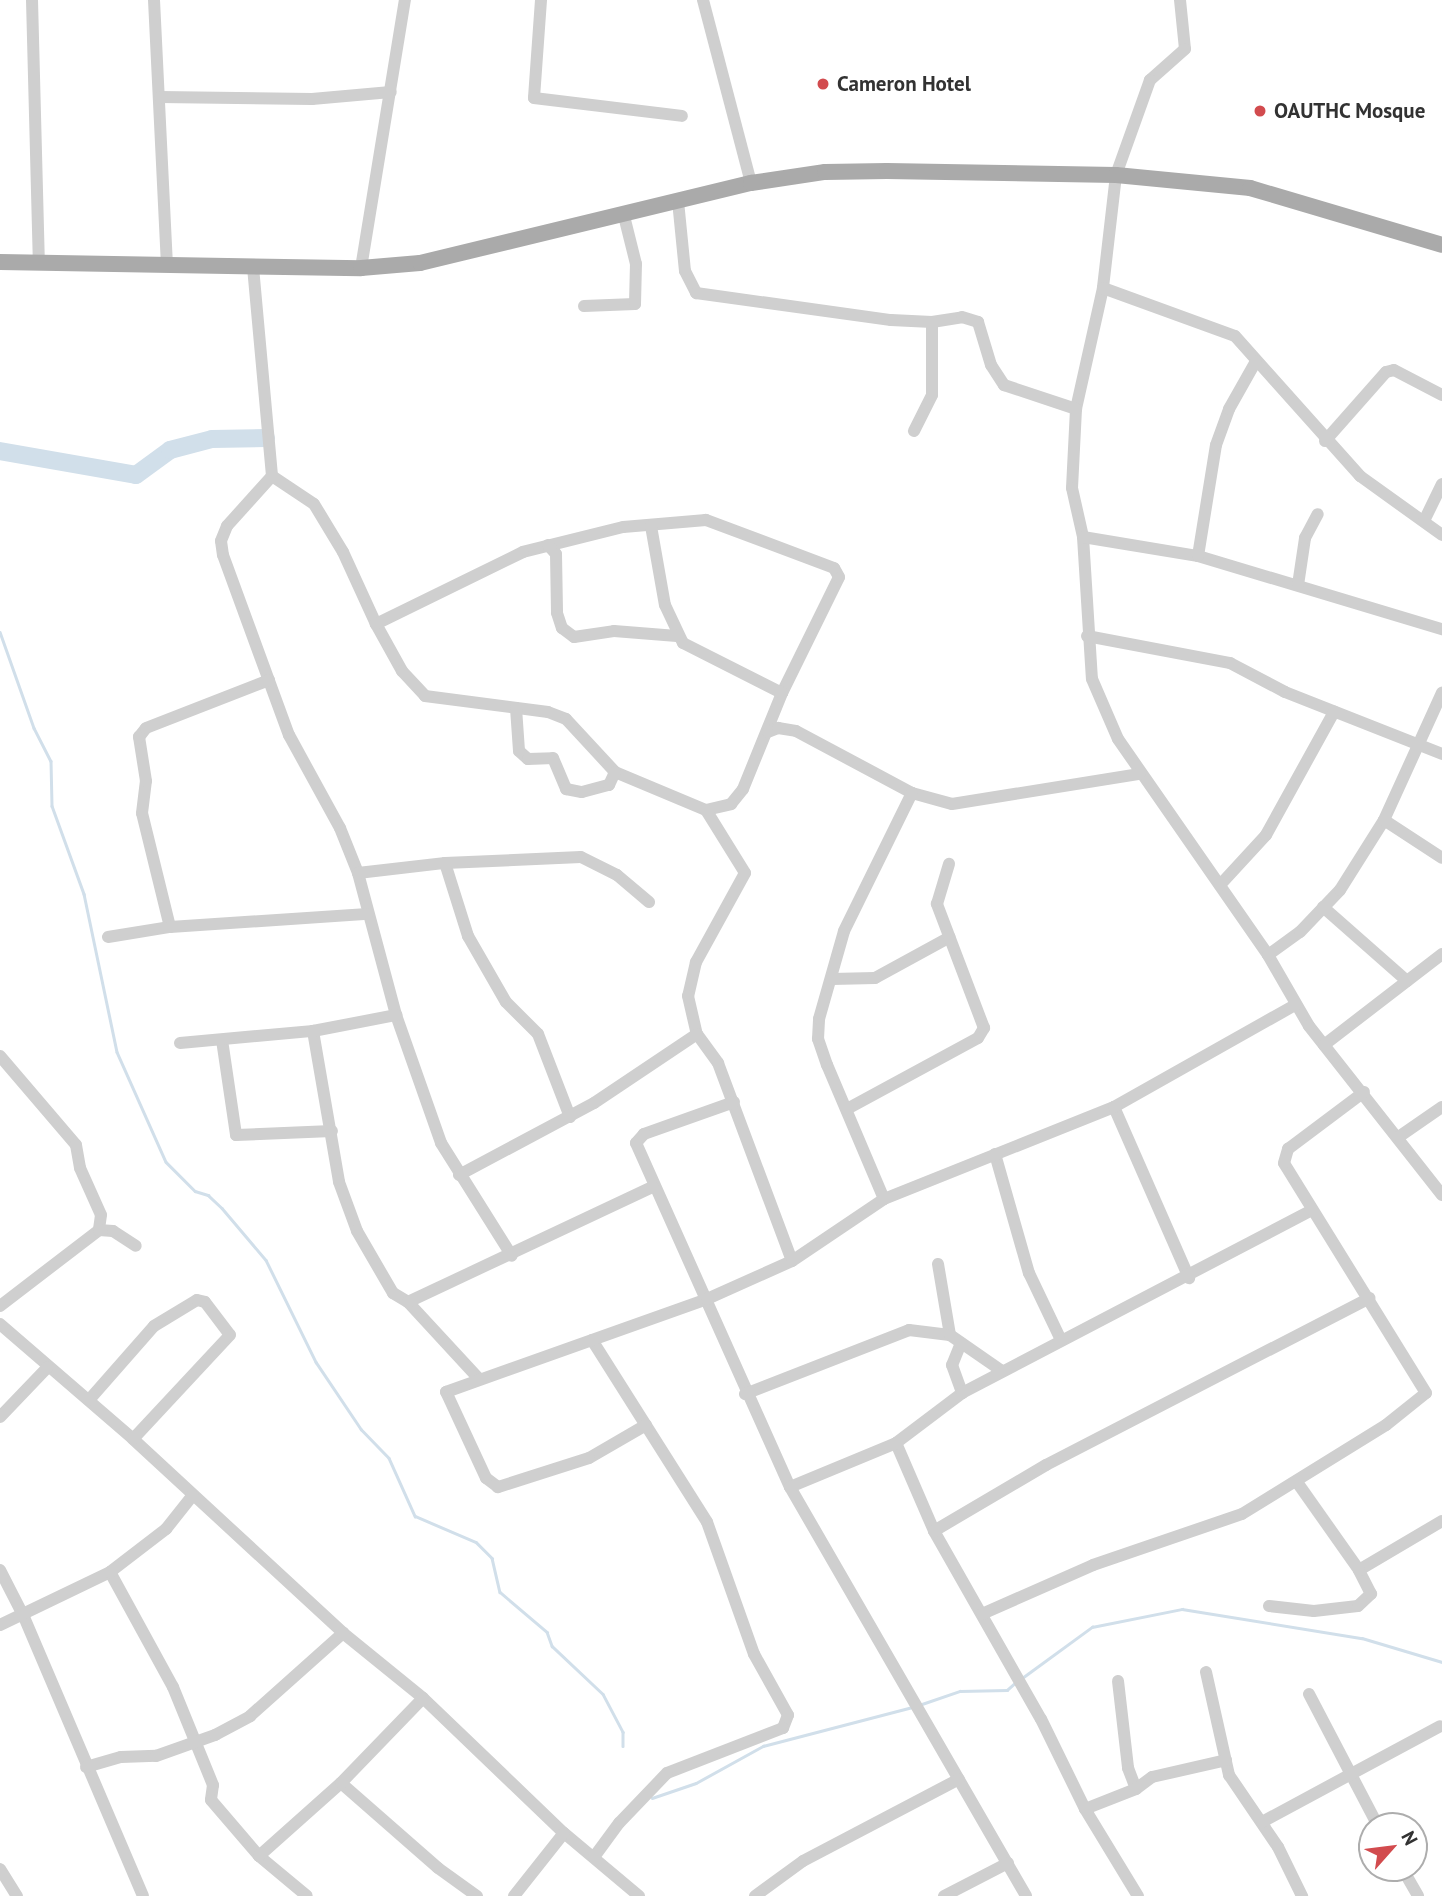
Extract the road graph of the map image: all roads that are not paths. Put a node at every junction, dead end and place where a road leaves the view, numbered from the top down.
1 (32, 0) edge
2 (154, 0) edge
3 (405, 0) edge
4 (541, 0) edge
5 (703, 0) edge
6 (1181, 0) edge
7 (391, 92) junction
8 (160, 97) junction
9 (682, 116) dead end
10 (1116, 175) junction
11 (751, 183) junction
12 (678, 201) junction
13 (624, 216) junction
14 (1442, 245) edge
15 (39, 261) junction
16 (0, 262) edge
17 (167, 262) junction
18 (253, 267) junction
19 (361, 268) junction
20 (1103, 288) junction
21 (584, 306) dead end
22 (932, 322) junction
23 (1256, 361) junction
24 (1442, 395) edge
25 (1076, 409) junction
26 (914, 431) dead end
27 (1325, 441) junction
28 (272, 476) junction
29 (1442, 484) edge
30 (1318, 514) dead end
31 (1424, 521) junction
32 (651, 526) junction
33 (1442, 535) edge
34 (1083, 537) junction
35 (548, 545) junction
36 (1198, 556) junction
37 (1298, 586) junction
38 (376, 624) junction
39 (1442, 629) edge
40 (677, 636) junction
41 (1087, 636) junction
42 (269, 680) junction
43 (782, 693) junction
44 (1442, 693) edge
45 (516, 708) junction
46 (1334, 712) junction
47 (768, 732) junction
48 (1416, 743) junction
49 (1442, 754) edge
50 (615, 772) junction
51 (1140, 774) junction
52 (912, 793) junction
53 (706, 810) junction
54 (1384, 820) junction
55 (1442, 858) edge
56 (445, 863) junction
57 (949, 864) dead end
58 (358, 873) junction
59 (1220, 885) junction
60 (649, 902) dead end
61 (1323, 907) junction
62 (369, 914) junction
63 (170, 927) junction
64 (108, 937) dead end
65 (950, 937) junction
66 (1442, 954) edge
67 (1268, 955) junction
68 (832, 979) junction
69 (1408, 981) junction
70 (1295, 1004) junction
71 (396, 1015) junction
72 (313, 1031) junction
73 (696, 1034) junction
74 (222, 1040) junction
75 (180, 1044) dead end
76 (1324, 1045) junction
77 (0, 1056) edge
78 (1364, 1092) junction
79 (734, 1102) junction
80 (1114, 1107) junction
81 (1442, 1107) edge
82 (847, 1109) junction
83 (570, 1117) junction
84 (332, 1131) junction
85 (1400, 1136) junction
86 (995, 1154) junction
87 (459, 1175) junction
88 (652, 1187) junction
89 (1442, 1195) edge
90 (884, 1199) junction
91 (1312, 1210) junction
92 (99, 1230) junction
93 (136, 1246) dead end
94 (512, 1256) junction
95 (792, 1261) junction
96 (938, 1264) dead end
97 (1189, 1278) junction
98 (1369, 1297) junction
99 (707, 1299) junction
100 (408, 1302) junction
101 (0, 1306) edge
102 (0, 1324) edge
103 (950, 1335) junction
104 (592, 1340) junction
105 (1061, 1340) junction
106 (961, 1343) junction
107 (48, 1367) junction
108 (1002, 1371) junction
109 (479, 1379) junction
110 (962, 1393) junction
111 (745, 1394) junction
112 (89, 1400) junction
113 (0, 1417) edge
114 (646, 1425) junction
115 (134, 1439) junction
116 (896, 1443) junction
117 (1297, 1482) junction
118 (790, 1487) junction
119 (193, 1495) junction
120 (1442, 1521) edge
121 (934, 1531) junction
122 (0, 1570) edge
123 (1359, 1570) junction
124 (110, 1572) junction
125 (1269, 1606) dead end
126 (982, 1614) junction
127 (24, 1617) junction
128 (0, 1625) edge
129 (343, 1633) junction
130 (1206, 1672) dead end
131 (1118, 1681) dead end
132 (1309, 1694) dead end
133 (423, 1698) junction
134 (1440, 1726) dead end
135 (198, 1742) junction
136 (1226, 1760) junction
137 (86, 1767) junction
138 (1348, 1773) junction
139 (959, 1779) junction
140 (341, 1783) junction
141 (1136, 1788) junction
142 (1085, 1809) junction
143 (1370, 1812) edge
144 (1262, 1822) junction
145 (564, 1833) junction
146 (259, 1856) junction
147 (594, 1857) junction
148 (1008, 1863) junction
149 (0, 1870) edge
150 (9, 1892) edge
151 (143, 1896) edge
152 (307, 1896) edge
153 (477, 1896) edge
154 (514, 1896) edge
155 (639, 1896) edge
156 (755, 1896) edge
157 (944, 1896) edge
158 (1026, 1896) edge
159 (1139, 1896) edge
160 (1302, 1896) edge

1 - 15 street
2 - 8 street
3 - 7 street
4 - 9 street
5 - 11 street
6 - 10 street
7 - 8 street
7 - 19 street
8 - 17 street
10 - 11 main road
10 - 14 main road
10 - 20 street
11 - 12 main road
12 - 13 main road
12 - 22 street
13 - 19 main road
13 - 21 street
15 - 16 main road
15 - 17 main road
17 - 18 main road
18 - 19 main road
18 - 28 street
20 - 23 street
20 - 25 street
22 - 25 street
22 - 26 street
23 - 27 street
23 - 36 street
24 - 27 street
25 - 34 street
27 - 31 street
28 - 38 street
28 - 42 street
29 - 31 street
30 - 37 street
31 - 33 street
32 - 35 street
32 - 40 street
32 - 43 street
34 - 36 street
34 - 41 street
35 - 38 street
35 - 40 street
36 - 37 street
37 - 39 street
38 - 45 street
40 - 43 street
41 - 46 street
41 - 51 street
42 - 58 street
42 - 63 street
43 - 47 street
44 - 48 street
45 - 50 street
45 - 50 street
46 - 48 street
46 - 59 street
47 - 52 street
47 - 53 street
48 - 49 street
48 - 54 street
50 - 53 street
51 - 52 street
51 - 59 street
52 - 68 street
53 - 73 street
54 - 55 street
54 - 61 street
56 - 58 street
56 - 60 street
56 - 83 street
57 - 65 street
58 - 62 street
59 - 67 street
61 - 67 street
61 - 69 street
62 - 63 street
62 - 71 street
63 - 64 street
65 - 68 street
65 - 82 street
66 - 69 street
67 - 70 street
68 - 82 street
69 - 76 street
70 - 76 street
70 - 80 street
71 - 72 street
71 - 87 street
72 - 74 street
72 - 84 street
73 - 79 street
73 - 83 street
74 - 75 street
74 - 84 street
76 - 78 street
77 - 92 street
78 - 85 street
78 - 91 street
79 - 88 street
79 - 95 street
80 - 86 street
80 - 97 street
81 - 85 street
82 - 90 street
83 - 87 street
84 - 100 street
85 - 89 street
86 - 90 street
86 - 105 street
87 - 94 street
88 - 94 street
88 - 99 street
90 - 95 street
91 - 97 street
91 - 98 street
92 - 93 street
92 - 101 street
94 - 100 street
95 - 99 street
96 - 103 street
97 - 105 street
98 - 117 street
98 - 121 street
99 - 104 street
99 - 111 street
100 - 109 street
102 - 107 street
103 - 106 street
103 - 111 street
104 - 109 street
104 - 114 street
105 - 108 street
106 - 108 street
106 - 110 street
107 - 112 street
107 - 113 street
108 - 110 street
109 - 114 street
110 - 116 street
111 - 118 street
112 - 115 street
112 - 115 street
114 - 147 street
115 - 119 street
116 - 118 street
116 - 121 street
117 - 123 street
117 - 126 street
118 - 139 street
119 - 124 street
119 - 129 street
120 - 123 street
121 - 126 street
122 - 127 street
123 - 125 street
124 - 127 street
124 - 135 street
126 - 142 street
127 - 128 street
127 - 137 street
129 - 133 street
129 - 135 street
130 - 136 street
131 - 141 street
132 - 138 street
133 - 140 street
133 - 145 street
134 - 138 street
135 - 137 street
135 - 146 street
136 - 141 street
136 - 144 street
137 - 151 street
138 - 143 street
138 - 144 street
139 - 148 street
139 - 156 street
140 - 146 street
140 - 153 street
141 - 142 street
142 - 159 street
144 - 160 street
145 - 147 street
145 - 154 street
146 - 152 street
147 - 155 street
148 - 157 street
148 - 158 street
149 - 150 street

